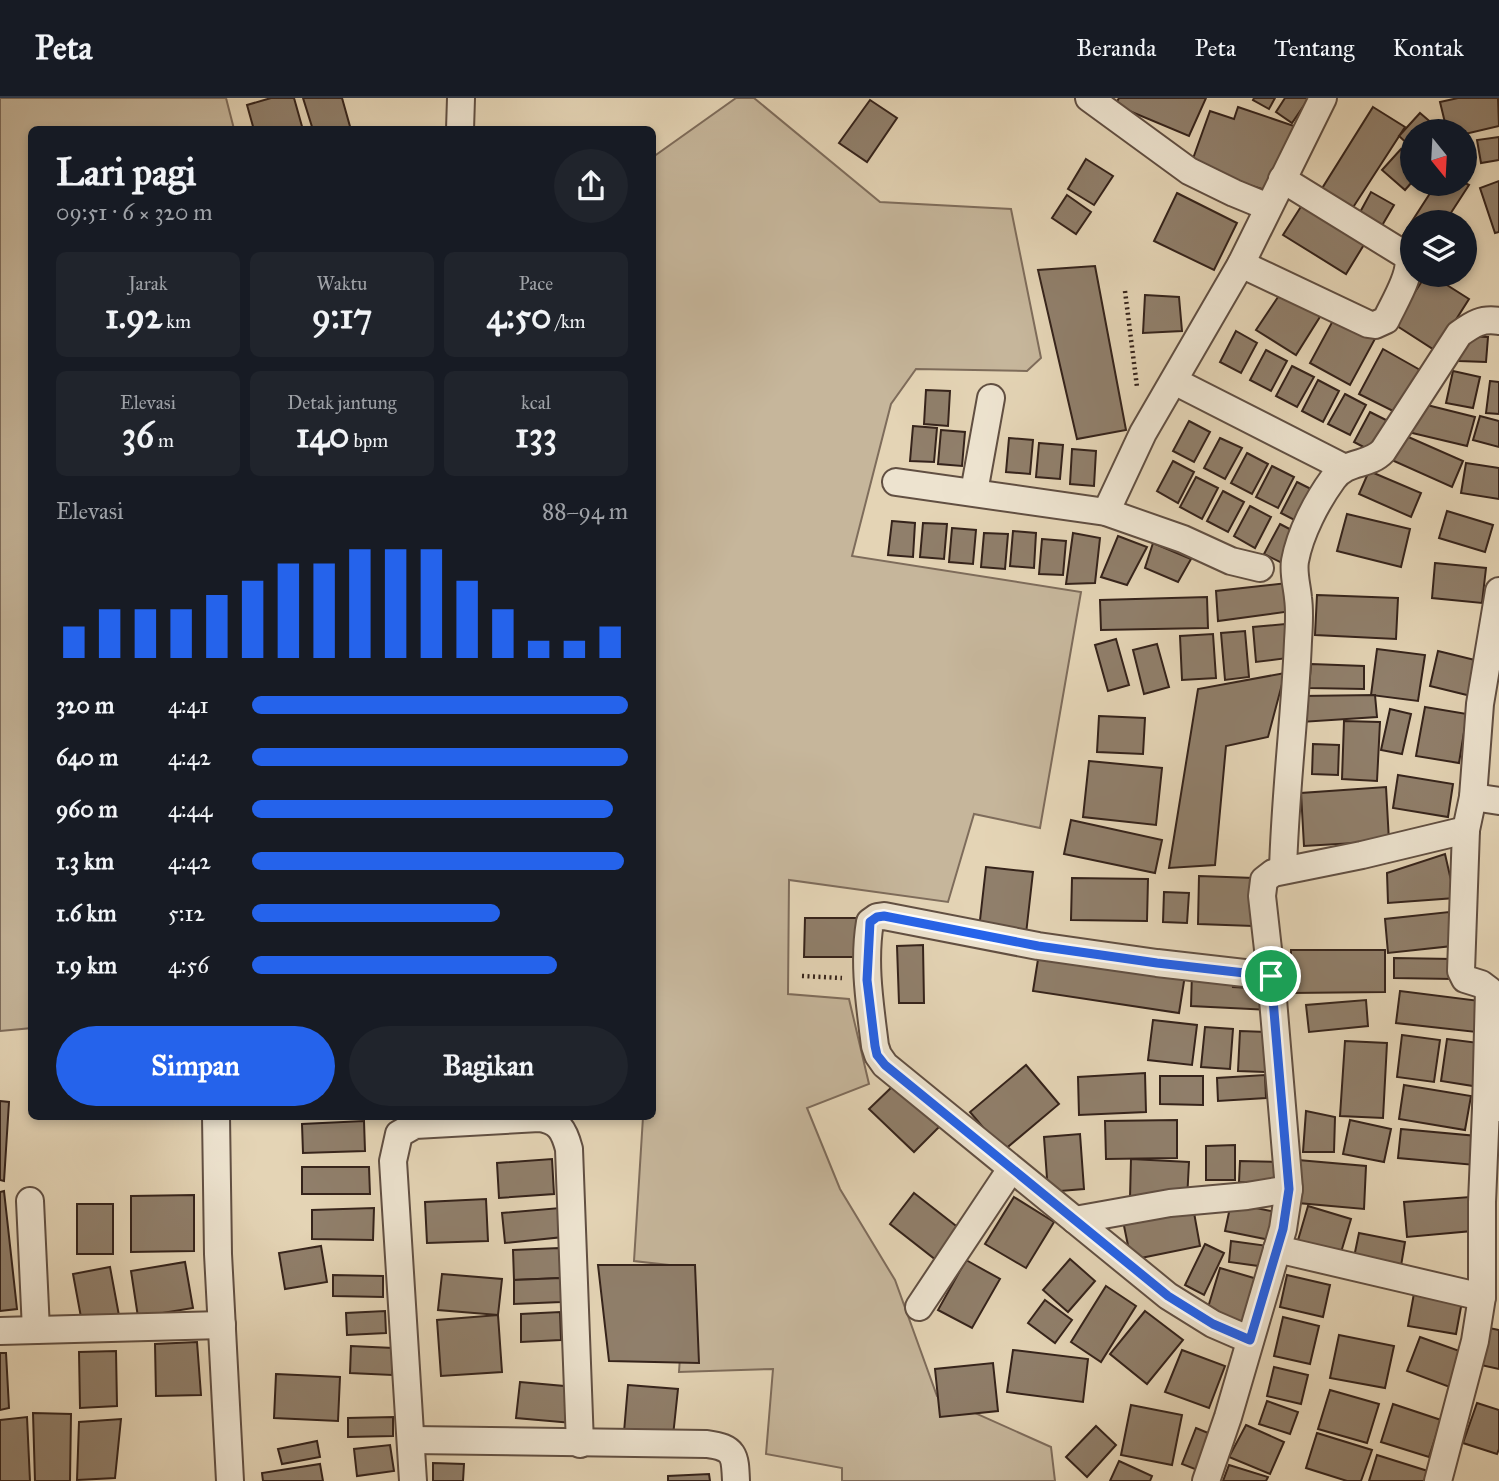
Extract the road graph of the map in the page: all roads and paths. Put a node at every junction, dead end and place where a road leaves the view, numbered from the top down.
1 (461, 98) edge
2 (1089, 98) edge
3 (1323, 98) edge
4 (460, 126) edge
5 (1282, 179) junction
6 (1268, 206) junction
7 (1241, 264) junction
8 (1125, 291) dead end
9 (1499, 321) edge
10 (1174, 382) junction
11 (990, 398) dead end
12 (1143, 433) junction
13 (1341, 466) dead end
14 (895, 482) dead end
15 (974, 492) junction
16 (1106, 512) junction
17 (1260, 568) dead end
18 (1499, 592) edge
19 (1473, 797) junction
20 (1499, 801) edge
21 (1466, 830) junction
22 (1283, 870) junction
23 (802, 976) dead end
24 (1271, 976) junction
25 (867, 980) junction
26 (1492, 1108) edge
27 (216, 1120) edge
28 (504, 1120) edge
29 (550, 1120) edge
30 (1011, 1169) junction
31 (1289, 1189) junction
32 (30, 1201) dead end
33 (1075, 1220) junction
34 (1277, 1249) junction
35 (1482, 1297) junction
36 (919, 1307) dead end
37 (222, 1325) junction
38 (36, 1330) junction
39 (0, 1331) edge
40 (1250, 1340) junction
41 (412, 1440) junction
42 (580, 1444) junction
43 (230, 1481) edge
44 (413, 1481) edge
45 (736, 1481) edge
46 (1206, 1481) edge
47 (1438, 1481) edge

1 - 4 street
2 - 6 street
3 - 5 street
5 - 6 street
5 - 7 street
6 - 7 street
7 - 10 street
8 - 12 path
9 - 22 street
10 - 12 street
10 - 13 street
11 - 15 street
12 - 16 street
14 - 15 street
15 - 16 street
16 - 17 street
18 - 19 street
19 - 20 street
19 - 21 street
21 - 22 street
21 - 26 street
22 - 24 street
23 - 25 path
24 - 25 street
24 - 31 street
25 - 30 street
26 - 35 street
27 - 37 street
28 - 41 street
29 - 42 street
30 - 33 street
30 - 36 street
31 - 33 street
31 - 34 street
32 - 38 street
33 - 40 street
34 - 35 street
34 - 40 street
35 - 47 street
37 - 38 street
37 - 43 street
38 - 39 street
40 - 46 street
41 - 42 street
41 - 44 street
42 - 45 street

